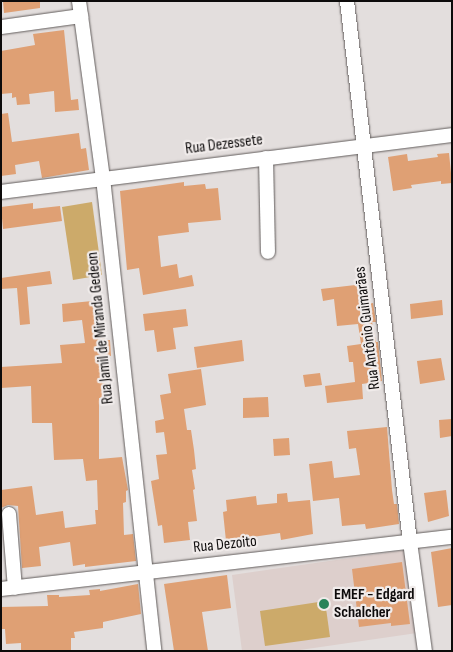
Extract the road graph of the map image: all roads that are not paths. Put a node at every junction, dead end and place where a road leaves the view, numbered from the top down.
1 (79, 1) edge
2 (347, 1) edge
3 (81, 16) junction
4 (1, 27) edge
5 (452, 135) edge
6 (364, 145) junction
7 (266, 158) junction
8 (103, 178) junction
9 (1, 192) edge
10 (268, 252) dead end
11 (9, 514) dead end
12 (452, 537) edge
13 (410, 542) junction
14 (144, 572) junction
15 (8, 589) edge
16 (154, 651) edge
17 (425, 651) edge

1 - 3 street, Rua Jamil de Miranda Gedeon
2 - 6 street, Rua Antônio Guimarães
3 - 4 street
3 - 8 street, Rua Jamil de Miranda Gedeon
5 - 6 street, Rua Dezessete
6 - 7 street, Rua Dezessete
6 - 13 street, Rua Antônio Guimarães
7 - 8 street, Rua Dezessete
7 - 10 street
8 - 9 street, Rua Dezessete
8 - 14 street, Rua Jamil de Miranda Gedeon
11 - 15 street
12 - 13 street, Rua Dezoito
13 - 14 street, Rua Dezoito
13 - 17 street, Rua Antônio Guimarães
14 - 15 street, Rua Dezoito
14 - 16 street, Rua Jamil de Miranda Gedeon

